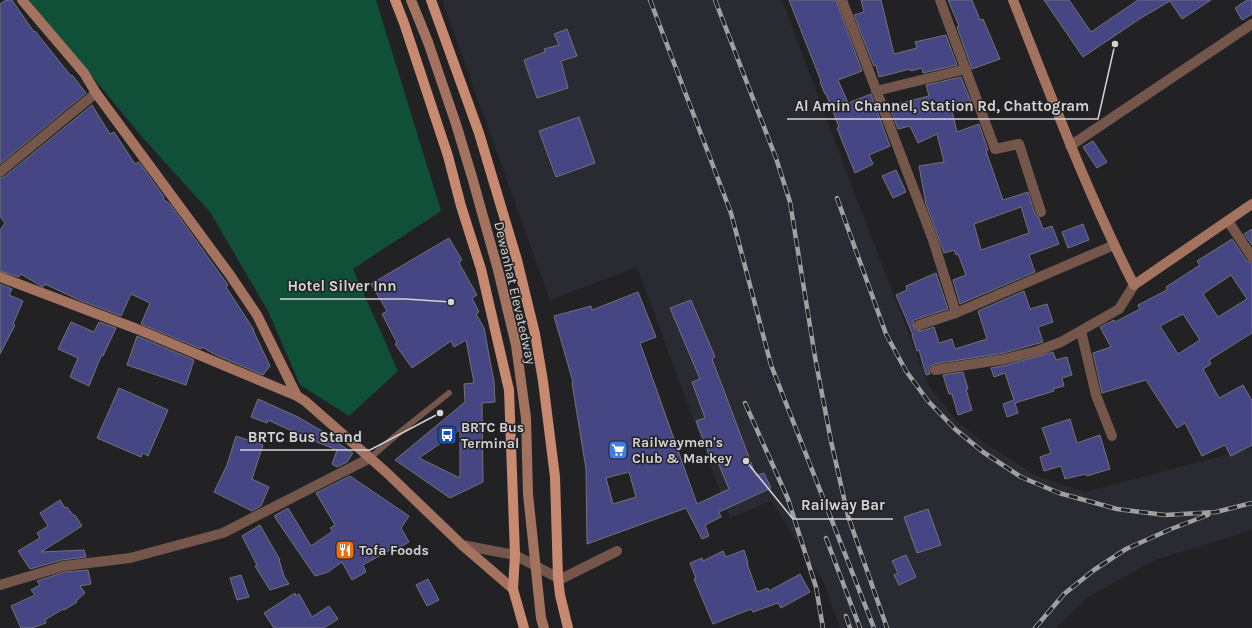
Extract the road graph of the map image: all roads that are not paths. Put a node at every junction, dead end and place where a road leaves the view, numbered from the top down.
1 (22, 0) edge
2 (395, 0) edge
3 (411, 0) edge
4 (418, 0) edge
5 (431, 0) edge
6 (842, 0) edge
7 (940, 0) edge
8 (1013, 0) edge
9 (1252, 24) edge
10 (428, 42) junction
11 (966, 69) junction
12 (876, 91) junction
13 (96, 92) junction
14 (1070, 146) junction
15 (0, 172) edge
16 (1252, 204) edge
17 (1041, 212) dead end
18 (1228, 220) junction
19 (1114, 245) junction
20 (1252, 257) edge
21 (0, 277) edge
22 (1134, 285) junction
23 (956, 313) junction
24 (919, 325) dead end
25 (1081, 331) junction
26 (935, 370) dead end
27 (449, 393) dead end
28 (297, 396) junction
29 (1112, 436) dead end
30 (370, 458) junction
31 (462, 545) junction
32 (617, 551) dead end
33 (515, 555) junction
34 (558, 578) junction
35 (0, 585) edge
36 (513, 589) junction
37 (524, 628) edge
38 (544, 628) edge
39 (568, 628) edge

1 - 13 street
2 - 33 main road
3 - 10 street, Dewanhat Elevatedway
4 - 10 street, Dewanhat Elevatedway
5 - 34 main road
6 - 12 street
7 - 11 street
8 - 14 street
9 - 14 street
10 - 38 street, Dewanhat Elevatedway, bridge
11 - 12 street
11 - 17 street
12 - 23 street
13 - 15 street
13 - 28 street
14 - 19 street
16 - 18 street
18 - 20 street
18 - 22 street
19 - 22 street
19 - 23 street
21 - 28 street
22 - 25 street
23 - 24 street
25 - 26 street
25 - 29 street
27 - 30 lane
28 - 30 street
30 - 31 street
30 - 35 street
31 - 33 street
31 - 36 street
32 - 34 street
33 - 34 street
33 - 36 main road
34 - 39 main road
36 - 37 main road

